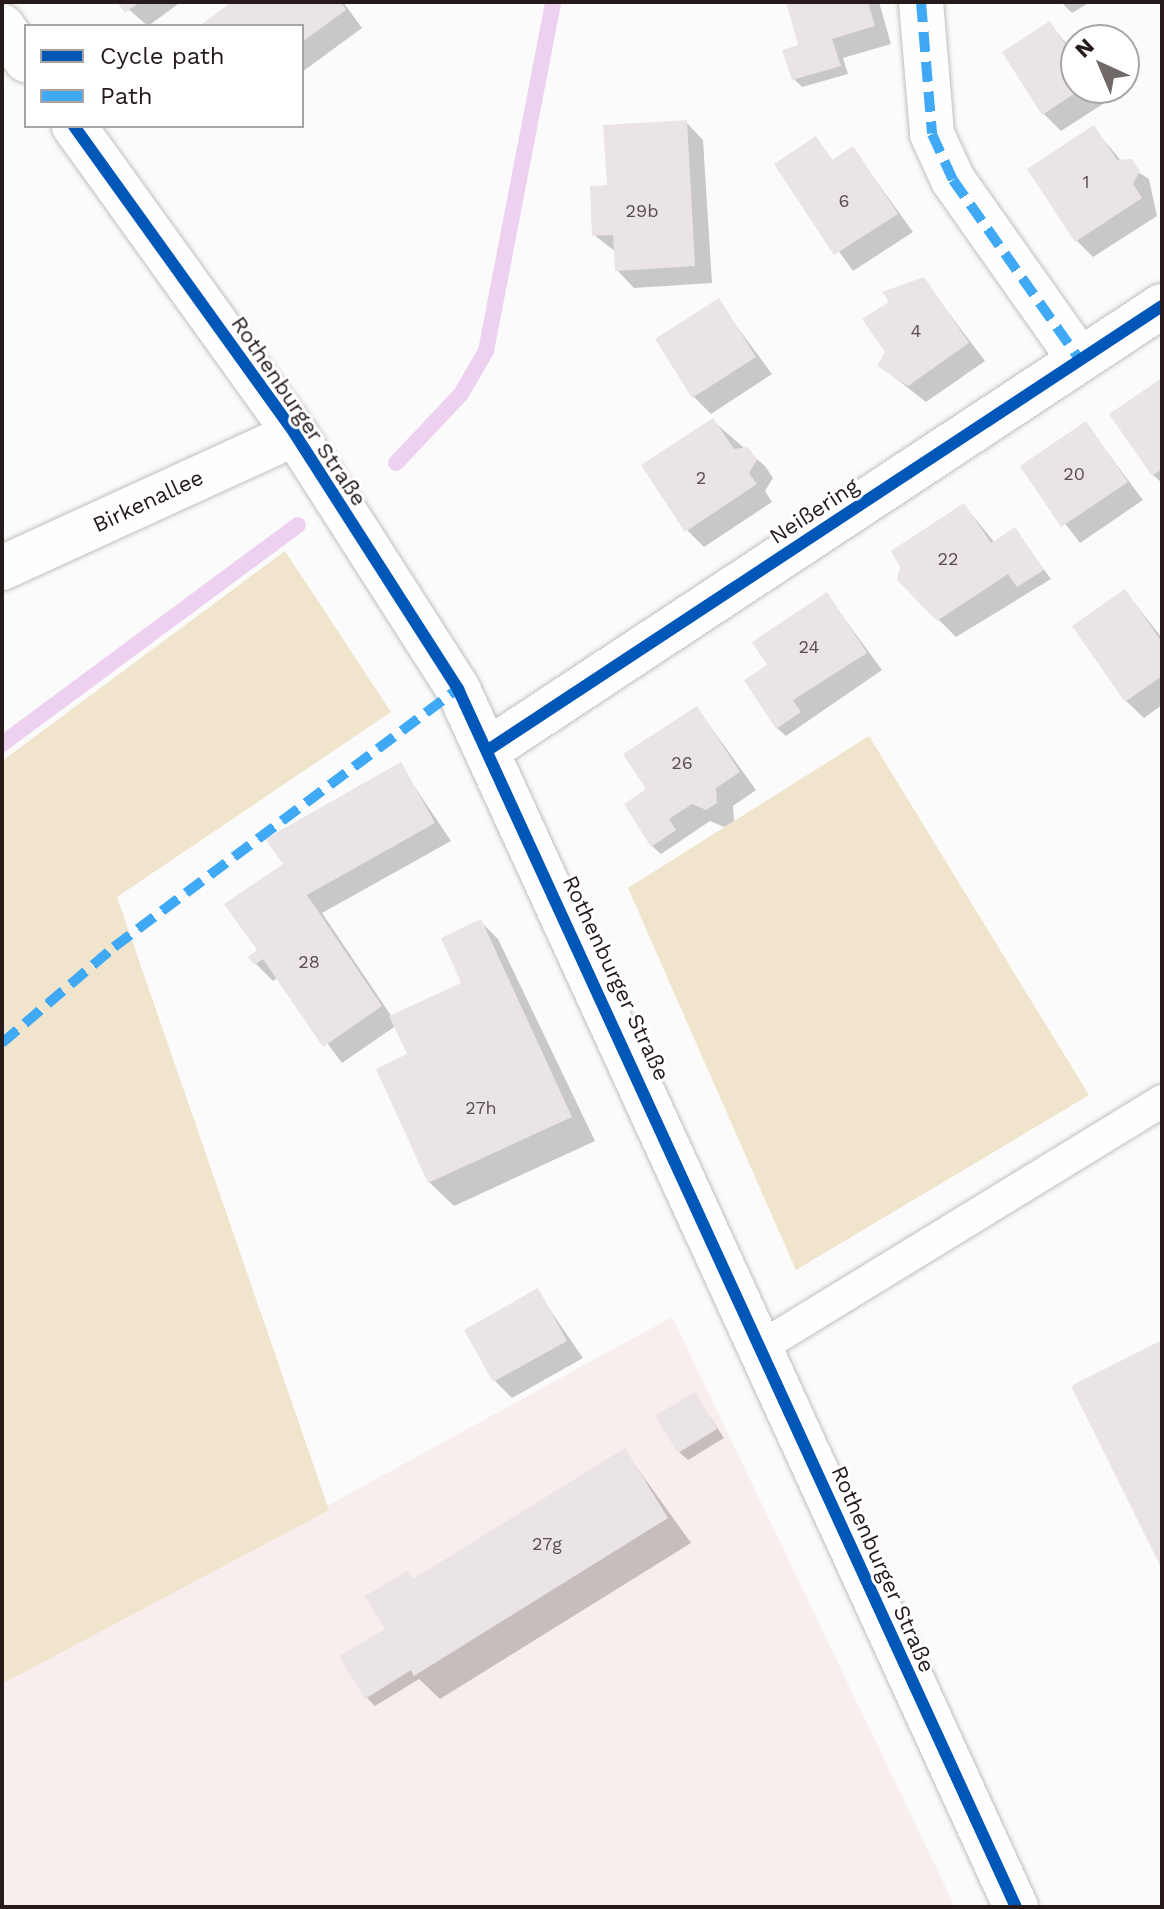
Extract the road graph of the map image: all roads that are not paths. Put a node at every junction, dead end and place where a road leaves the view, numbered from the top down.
1 (921, 2) edge
2 (2, 26) edge
3 (24, 57) edge
4 (75, 128) edge
5 (1162, 306) edge
6 (1080, 360) junction
7 (295, 434) junction
8 (2, 568) edge
9 (488, 750) junction
10 (1162, 1101) edge
11 (764, 1345) junction
12 (1016, 1907) edge

1 - 6 street
2 - 3 street
4 - 7 street, Rothenburger Straße
5 - 6 street, Neißering
6 - 9 street, Neißering
7 - 8 street, Birkenallee
7 - 9 street, Rothenburger Straße
9 - 11 street, Rothenburger Straße
10 - 11 lane
11 - 12 street, Rothenburger Straße

